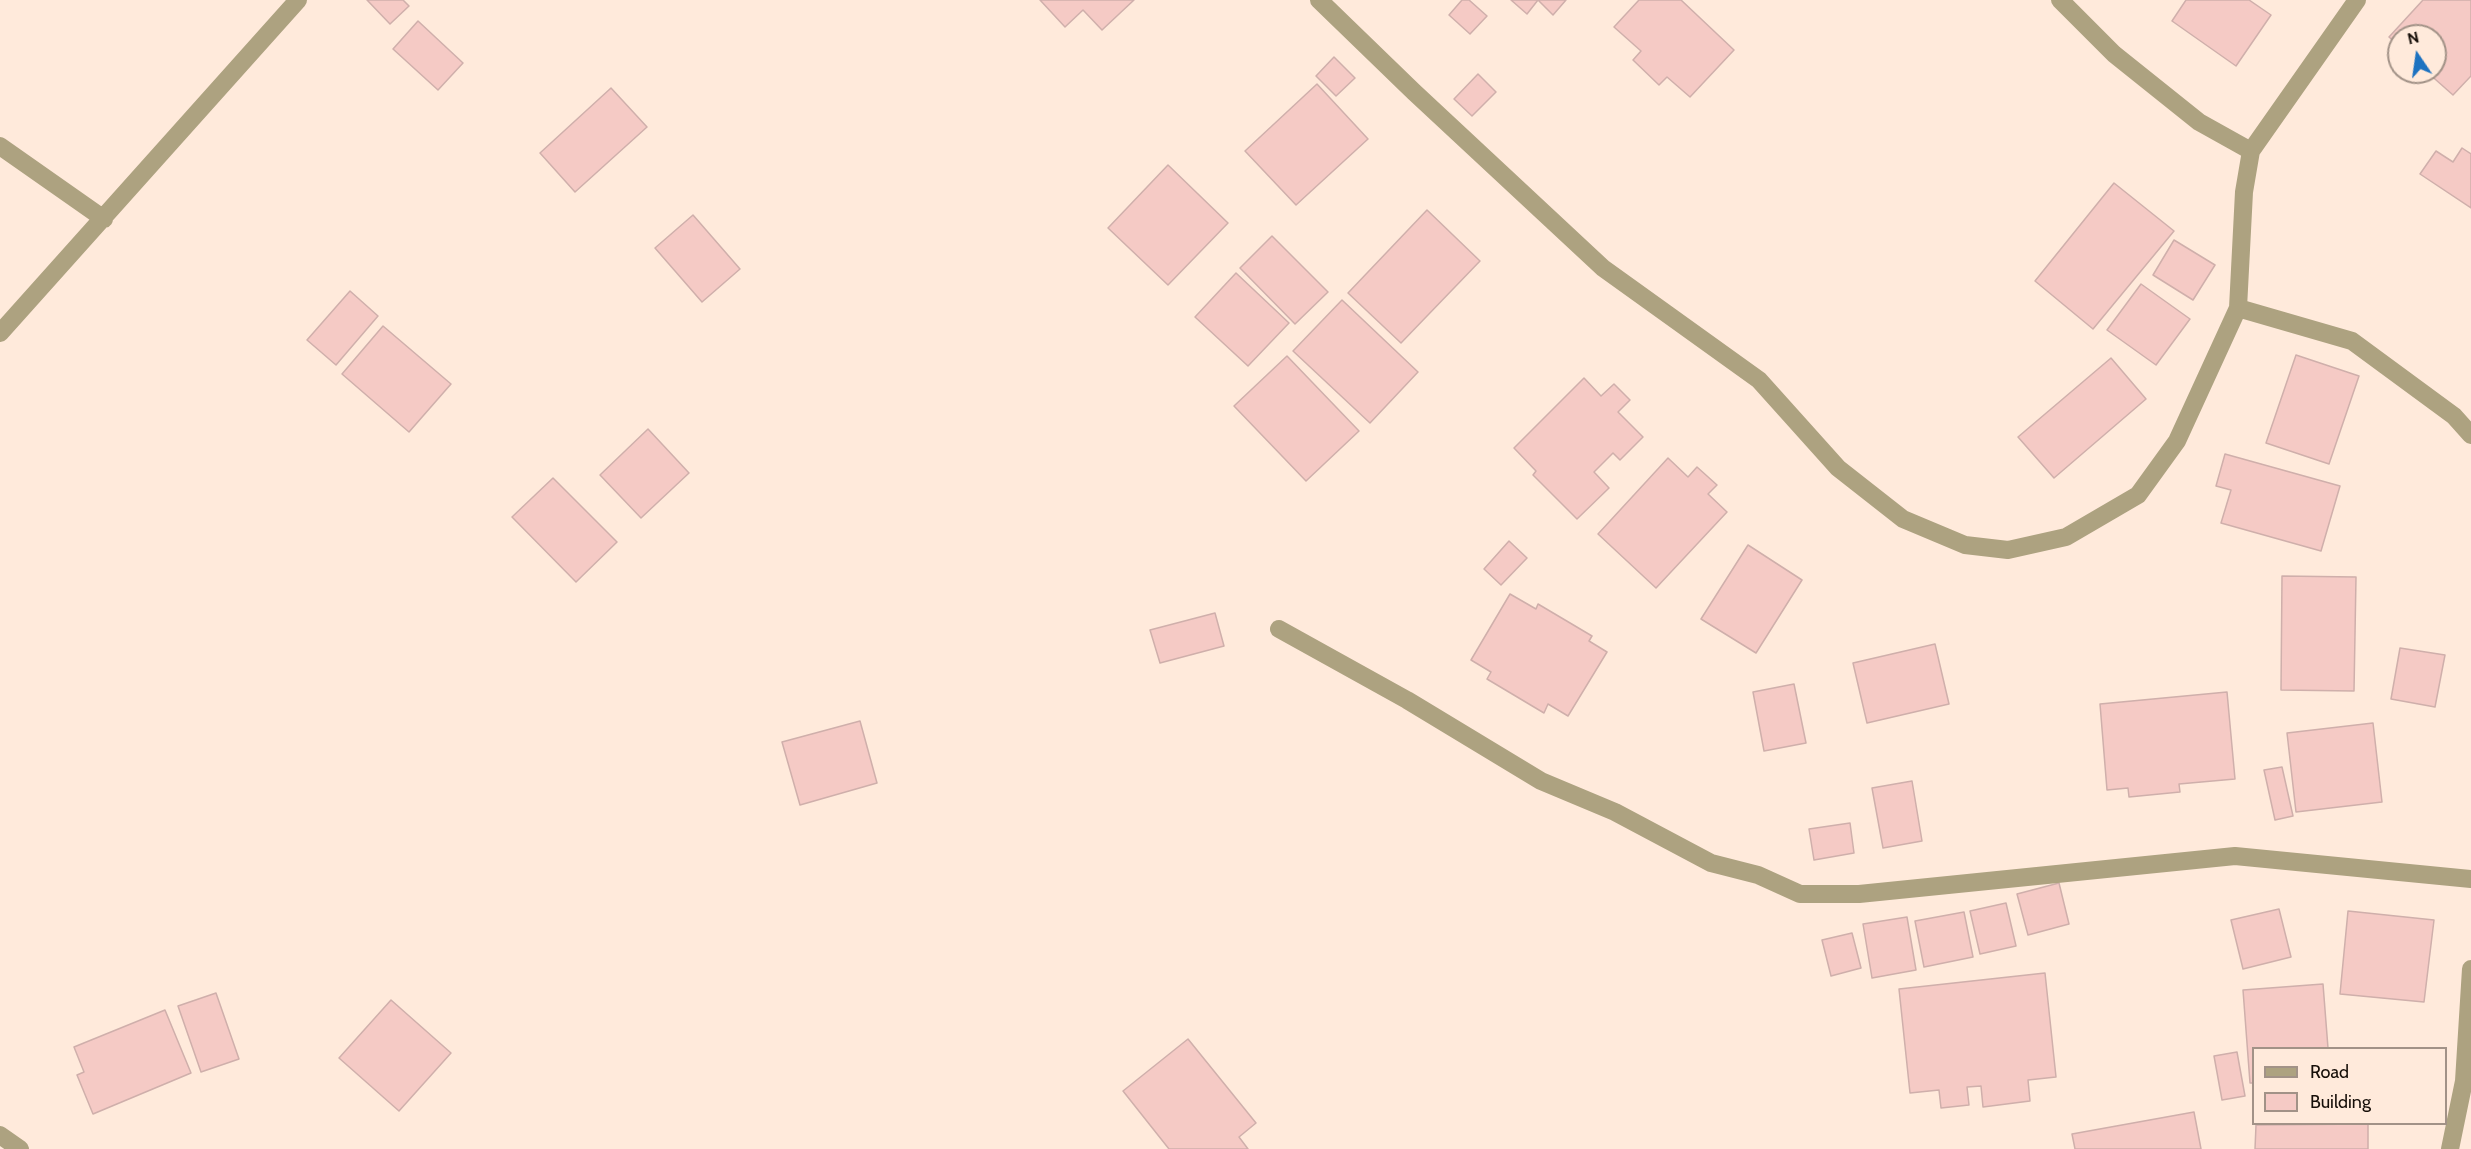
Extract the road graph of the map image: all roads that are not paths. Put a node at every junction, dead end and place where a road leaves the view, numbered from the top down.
1 (298, 0) edge
2 (1319, 0) edge
3 (2060, 0) edge
4 (2357, 0) edge
5 (0, 146) edge
6 (2251, 151) junction
7 (104, 219) junction
8 (2238, 308) junction
9 (0, 333) edge
10 (2471, 435) edge
11 (1279, 629) dead end
12 (2471, 879) edge
13 (2471, 969) edge
14 (0, 1135) edge
15 (20, 1149) edge
16 (2450, 1149) edge

1 - 7 street
2 - 8 street
3 - 6 street
4 - 6 street
5 - 7 street
6 - 8 street
7 - 9 street
8 - 10 street
11 - 12 street
13 - 16 street
14 - 15 street

